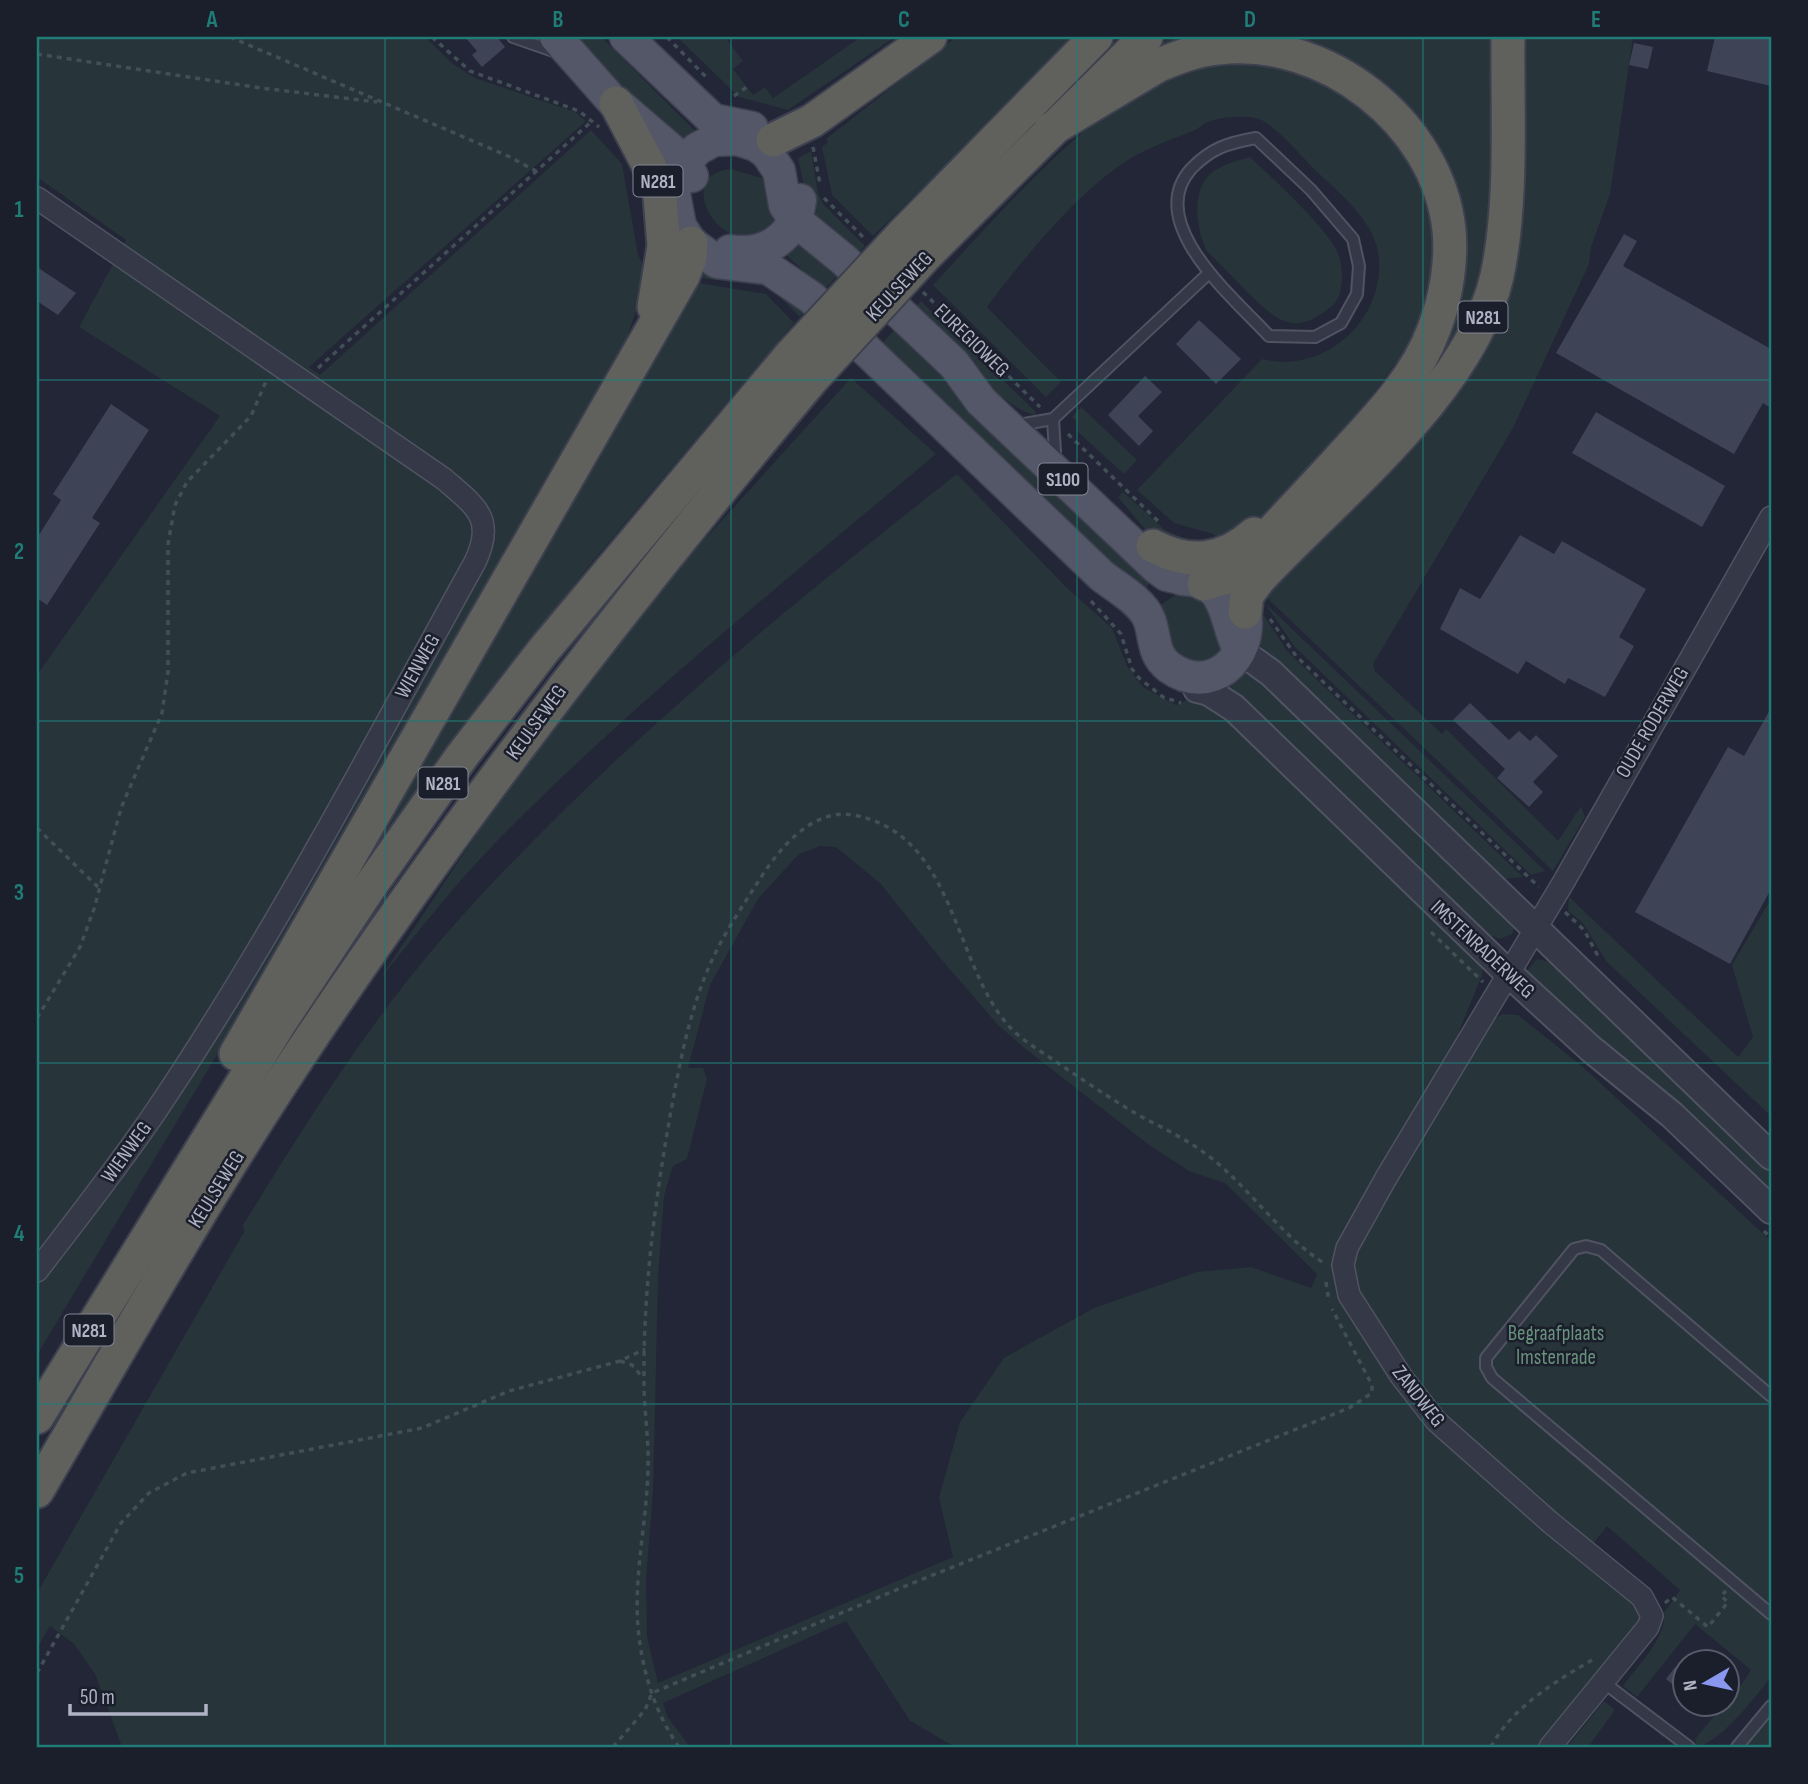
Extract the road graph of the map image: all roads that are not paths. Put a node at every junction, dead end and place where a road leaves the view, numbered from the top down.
1 (513, 37) edge
2 (556, 37) edge
3 (606, 37) edge
4 (626, 37) edge
5 (930, 37) edge
6 (1096, 37) edge
7 (1146, 37) edge
8 (1508, 37) edge
9 (580, 64) junction
10 (876, 78) junction
11 (604, 112) junction
12 (756, 130) junction
13 (1051, 130) junction
14 (684, 174) junction
15 (37, 198) edge
16 (797, 211) junction
17 (691, 243) junction
18 (915, 245) junction
19 (755, 258) junction
20 (1209, 273) junction
21 (649, 333) junction
22 (954, 364) junction
23 (802, 367) junction
24 (1038, 421) junction
25 (1771, 517) edge
26 (1284, 519) junction
27 (1159, 537) joint
28 (1194, 582) junction
29 (1138, 617) junction
30 (1246, 622) junction
31 (1191, 697) joint
32 (1534, 928) junction
33 (1503, 983) junction
34 (1771, 1156) edge
35 (1771, 1210) edge
36 (141, 1244) junction
37 (37, 1271) edge
38 (1771, 1396) edge
39 (37, 1417) edge
40 (37, 1491) edge
41 (1771, 1614) edge
42 (1603, 1682) junction
43 (1771, 1706) edge
44 (1550, 1747) edge
45 (1689, 1747) edge
46 (1737, 1747) edge

1 - 9 lane
2 - 9 main road
3 - 12 main road
4 - 12 main road
5 - 10 highway
6 - 18 highway, KEULSEWEG / N281
7 - 13 highway, KEULSEWEG / N281
8 - 30 highway, N281
9 - 11 main road
10 - 12 highway
10 - 12 highway
11 - 14 main road
11 - 21 highway, N281
12 - 14 main road
12 - 14 main road
12 - 16 main road, S100
13 - 18 highway, KEULSEWEG / N281
13 - 26 highway, N281
14 - 17 main road
14 - 19 main road, S100
15 - 37 street, WIENWEG
16 - 19 main road
16 - 22 main road, EUREGIOWEG / S100
17 - 19 main road, S100
17 - 21 highway, N281
18 - 23 highway, KEULSEWEG / N281, bridge
19 - 29 main road, S100
20 - 20 lane
20 - 24 lane
21 - 36 highway, N281
22 - 24 main road, S100
22 - 28 main road, EUREGIOWEG / S100
23 - 36 highway, KEULSEWEG / N281
23 - 40 highway, KEULSEWEG / N281
24 - 27 main road, S100
25 - 32 street, OUDE RODERWEG
26 - 27 highway, N281
26 - 28 highway, N281
28 - 29 main road
28 - 30 main road, S100
29 - 30 main road, S100
29 - 31 main road
30 - 32 street
31 - 33 street, IMSTENRADERWEG
32 - 33 street, OUDE RODERWEG
32 - 34 street
33 - 35 street, IMSTENRADERWEG
33 - 42 street, ZANDWEG
36 - 39 highway, KEULSEWEG / N281
38 - 41 lane
42 - 44 street
42 - 45 lane
43 - 46 lane

